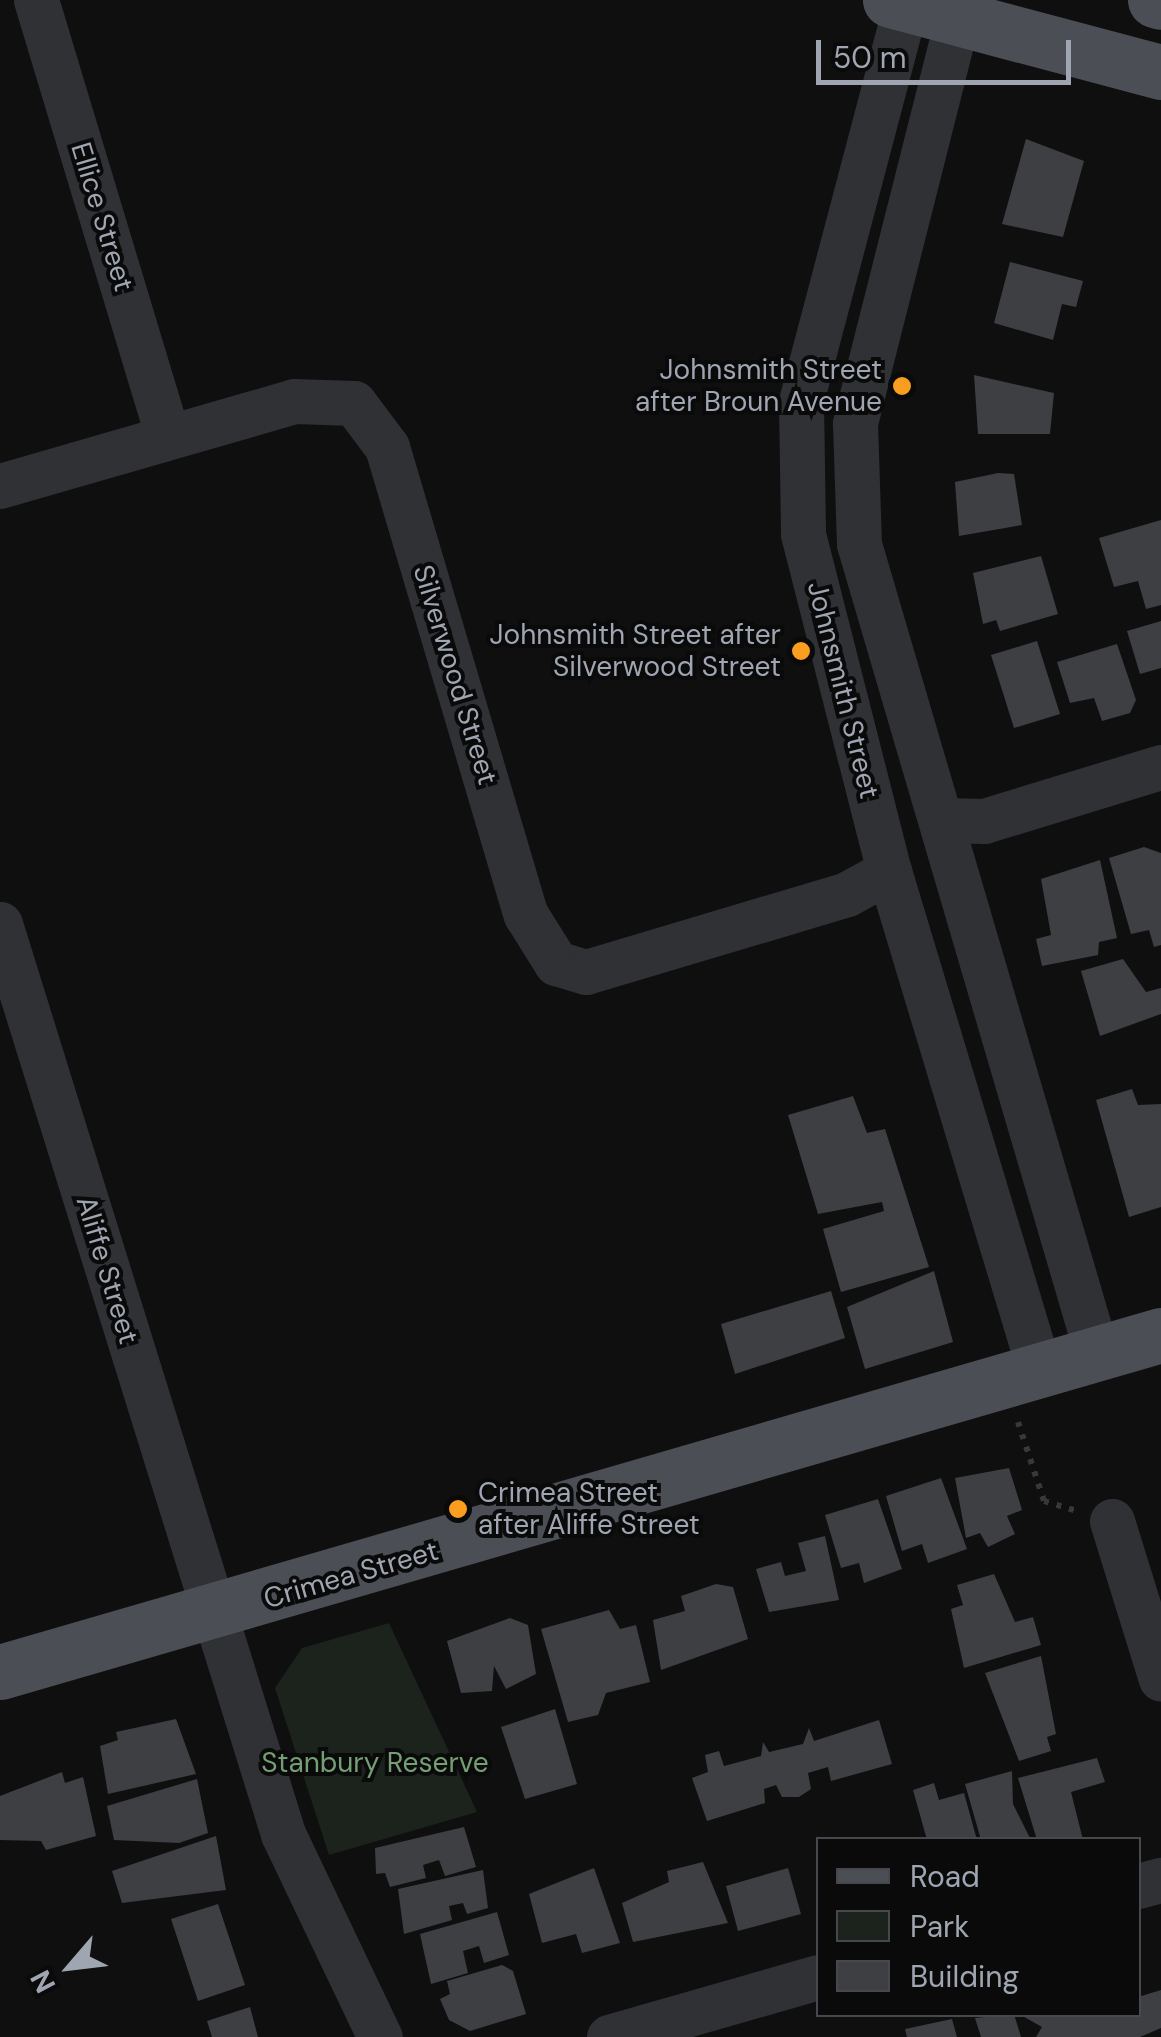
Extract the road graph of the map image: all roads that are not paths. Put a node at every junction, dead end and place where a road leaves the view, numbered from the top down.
1 (36, 0) edge
2 (924, 5) edge
3 (1161, 72) edge
4 (166, 434) junction
5 (0, 486) edge
6 (1161, 767) edge
7 (943, 820) junction
8 (889, 871) junction
9 (0, 924) edge
10 (12, 1012) edge
11 (1161, 1334) edge
12 (1097, 1354) junction
13 (1028, 1395) junction
14 (1112, 1522) road end
15 (215, 1616) junction
16 (0, 1672) edge
17 (1161, 1679) edge
18 (816, 1978) edge
19 (380, 2037) edge
20 (609, 2037) edge

1 - 4 street, Ellice Street
2 - 3 main road
2 - 7 street, Johnsmith Street
2 - 8 street, Johnsmith Street
4 - 5 street, Silverwood Street
4 - 8 street, Silverwood Street
6 - 7 street
7 - 12 street, Johnsmith Street
8 - 13 street, Johnsmith Street
9 - 10 street, Aliffe Street
10 - 15 street, Aliffe Street
11 - 12 main road, Crimea Street
12 - 13 main road, Crimea Street
13 - 15 main road, Crimea Street
14 - 17 street
15 - 16 main road, Crimea Street
15 - 19 street, Aliffe Street
18 - 20 street

